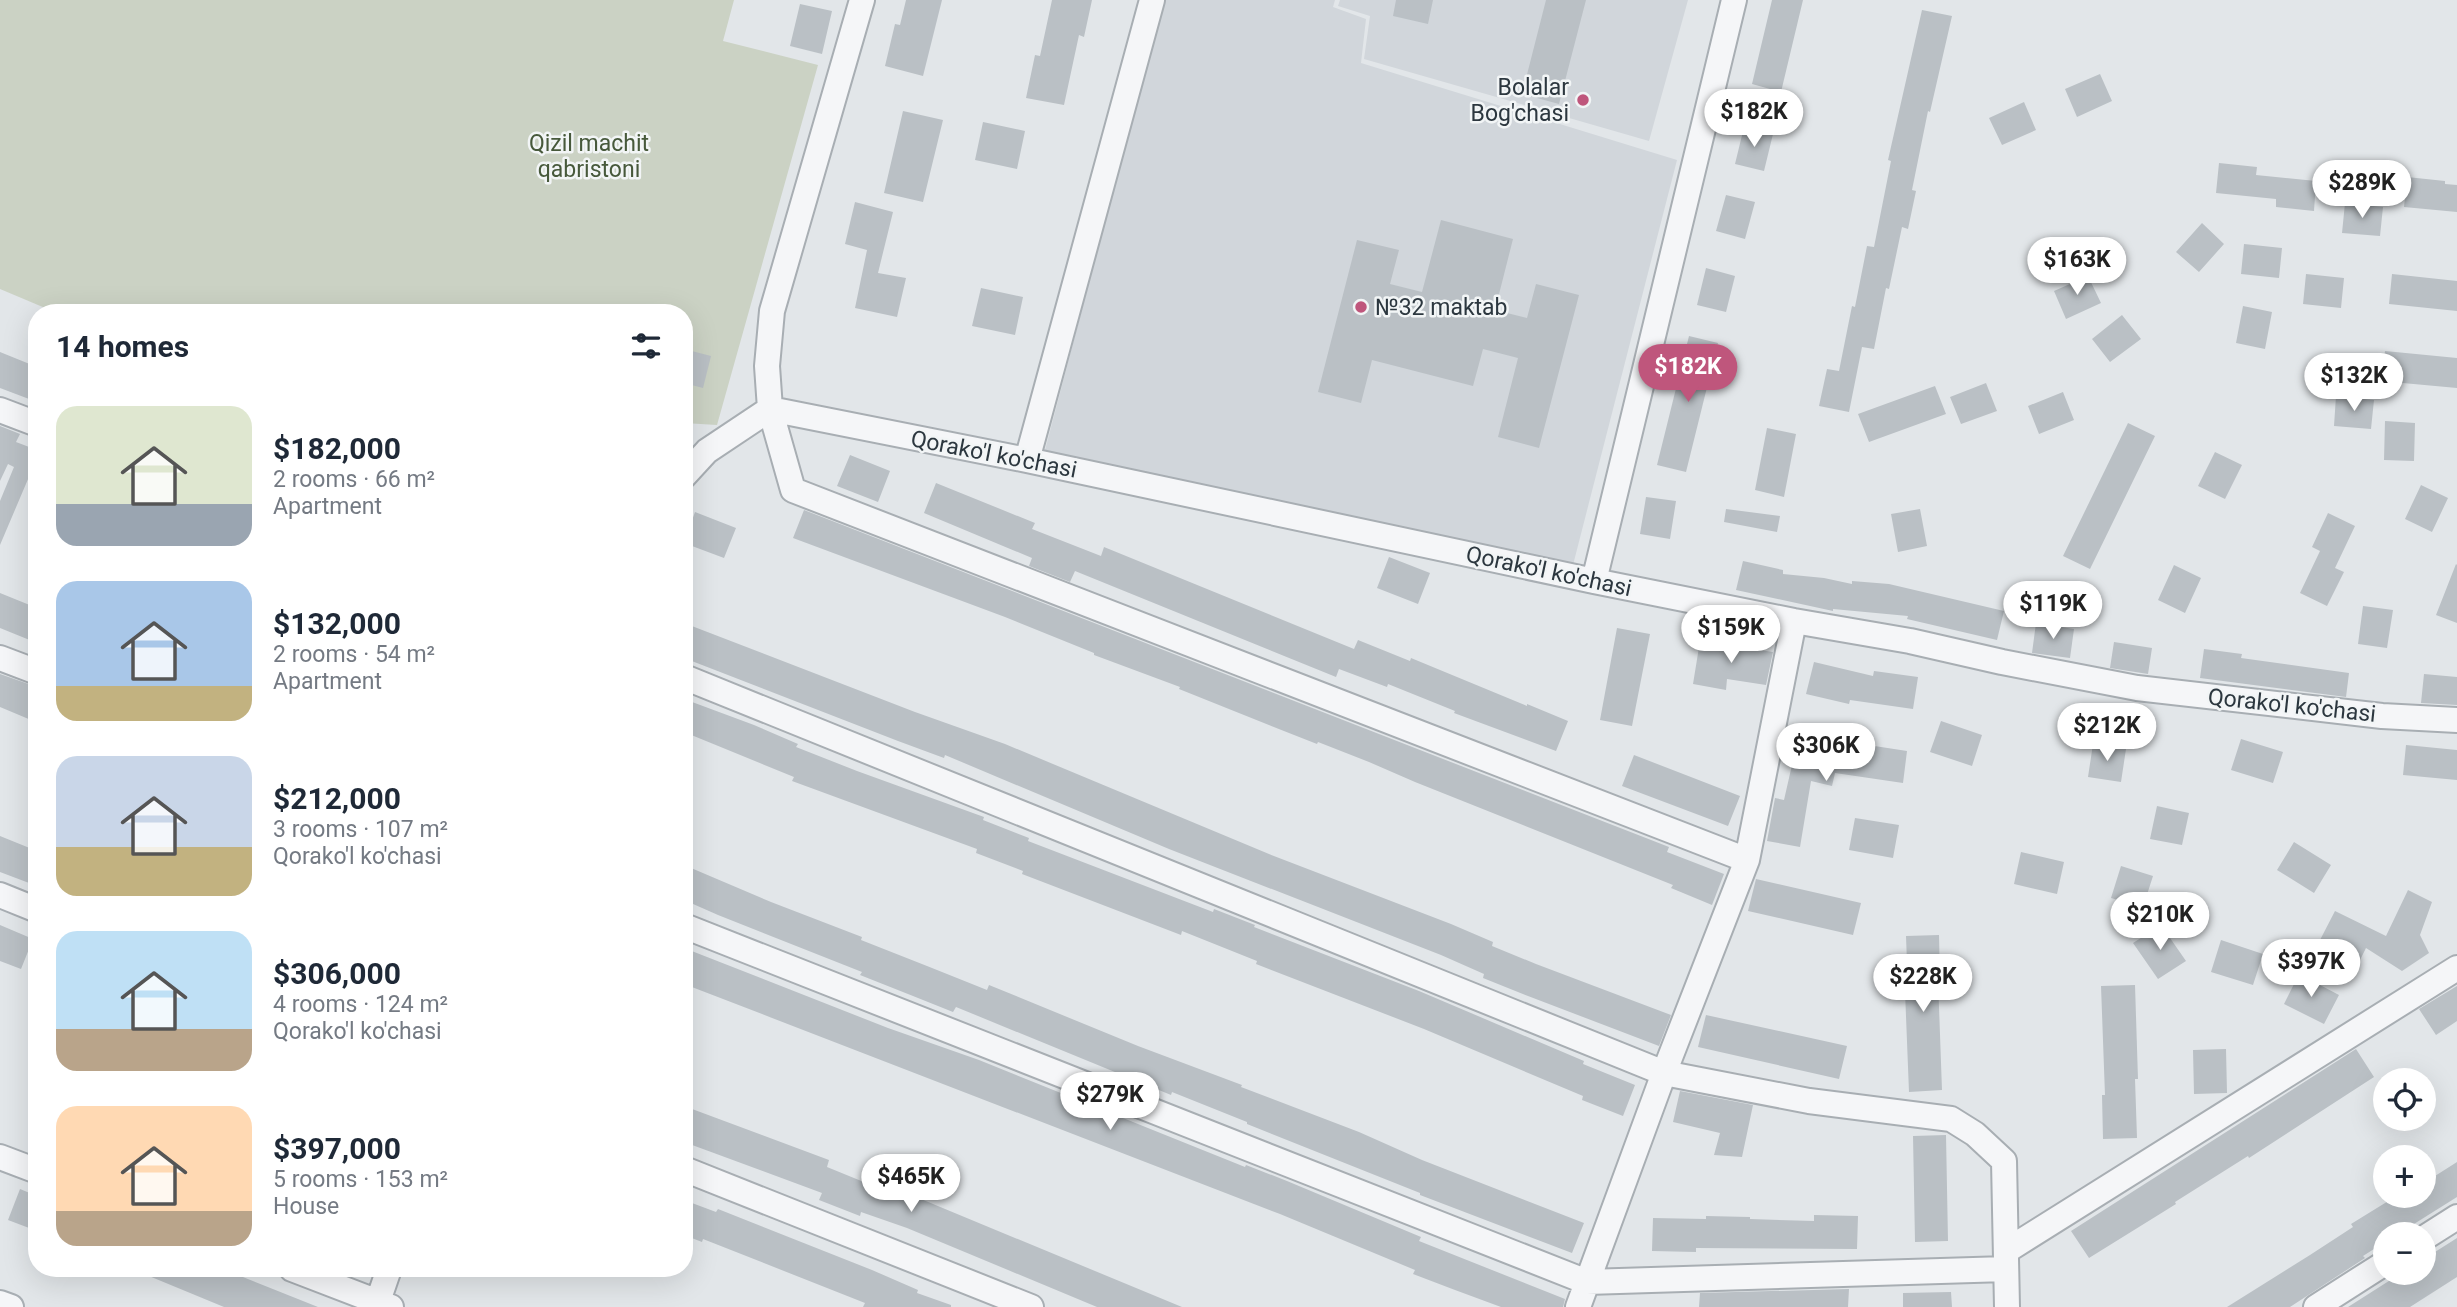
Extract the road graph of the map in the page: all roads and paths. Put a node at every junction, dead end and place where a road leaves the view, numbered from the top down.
1 (862, 0) edge
2 (1152, 0) edge
3 (1734, 0) edge
4 (770, 409) junction
5 (0, 410) edge
6 (28, 421) edge
7 (1027, 460) junction
8 (693, 467) edge
9 (1594, 581) junction
10 (1794, 621) junction
11 (0, 657) edge
12 (28, 668) edge
13 (693, 681) edge
14 (2457, 720) edge
15 (1747, 860) junction
16 (0, 895) edge
17 (28, 906) edge
18 (693, 930) edge
19 (2457, 968) edge
20 (1664, 1073) junction
21 (0, 1157) edge
22 (28, 1168) edge
23 (693, 1173) edge
24 (2457, 1217) edge
25 (2436, 1230) edge
26 (2006, 1260) junction
27 (2373, 1271) edge
28 (312, 1277) edge
29 (387, 1277) edge
30 (1587, 1282) junction
31 (0, 1303) edge
32 (382, 1305) edge
33 (11, 1307) edge
34 (1031, 1307) edge
35 (1578, 1307) edge
36 (2007, 1307) edge
37 (2316, 1307) edge

1 - 4 street
2 - 7 street
3 - 9 street
4 - 7 street, Qorako'l ko'chasi
4 - 8 street
4 - 15 street
5 - 6 street
7 - 9 street, Qorako'l ko'chasi
9 - 10 street, Qorako'l ko'chasi
10 - 14 street, Qorako'l ko'chasi
10 - 15 street
11 - 12 street
13 - 20 street
15 - 20 street
16 - 17 street
18 - 30 street
19 - 26 street
20 - 26 street
20 - 30 street
21 - 22 street
23 - 34 street
24 - 25 street
26 - 30 street
26 - 36 street
27 - 37 street
28 - 32 street
29 - 32 street
30 - 35 street
31 - 33 street

